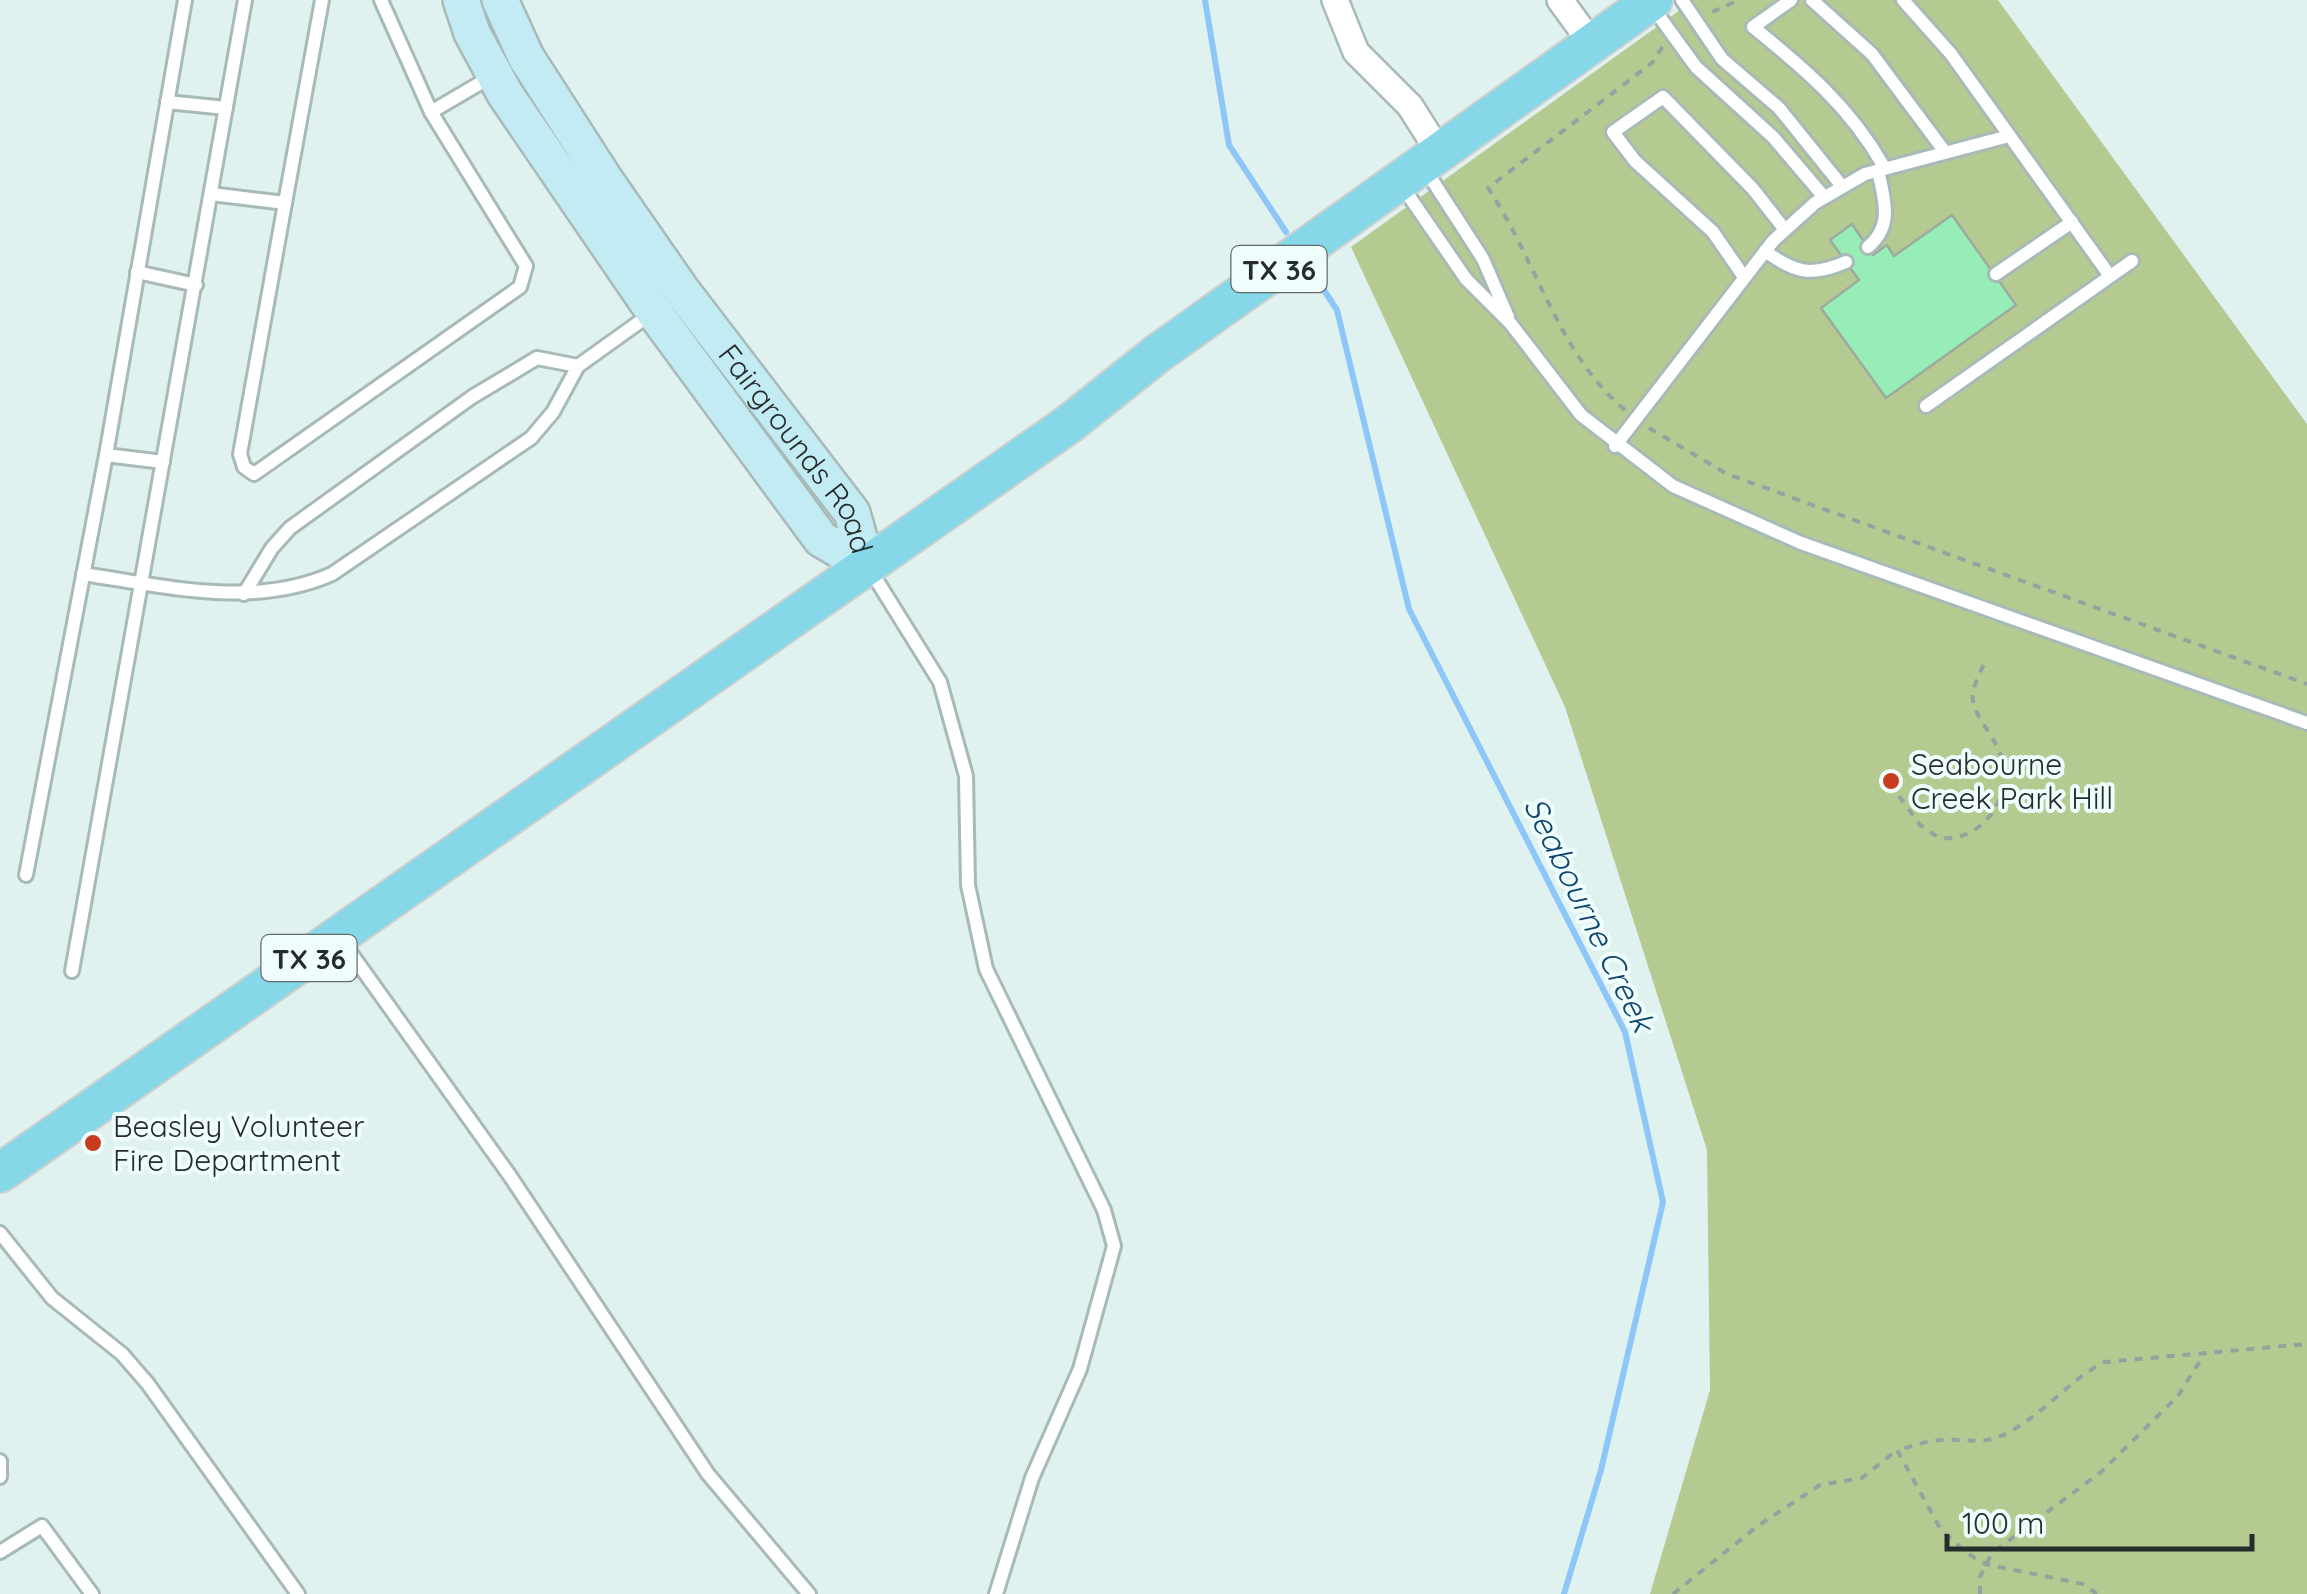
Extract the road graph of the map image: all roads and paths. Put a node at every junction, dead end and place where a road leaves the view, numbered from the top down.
1 (185, 0) edge
2 (246, 0) edge
3 (322, 0) edge
4 (381, 0) edge
5 (460, 0) edge
6 (500, 0) edge
7 (1336, 0) edge
8 (1560, 0) edge
9 (1739, 0) edge
10 (1791, 0) edge
11 (1812, 0) edge
12 (1903, 0) edge
13 (1662, 1) edge
14 (1697, 22) junction
15 (1674, 39) junction
16 (1592, 44) junction
17 (526, 56) junction
18 (494, 75) junction
19 (167, 102) junction
20 (226, 108) junction
21 (431, 112) junction
22 (2010, 136) junction
23 (1945, 152) junction
24 (1881, 168) junction
25 (1422, 169) junction
26 (1841, 185) junction
27 (211, 194) junction
28 (1824, 197) junction
29 (286, 203) junction
30 (2072, 222) junction
31 (1785, 230) junction
32 (1868, 247) dead end
33 (1765, 252) junction
34 (2132, 260) dead end
35 (1846, 262) dead end
36 (137, 272) junction
37 (1996, 274) dead end
38 (2110, 276) junction
39 (1744, 277) junction
40 (196, 285) junction
41 (668, 302) junction
42 (1511, 324) junction
43 (578, 366) junction
44 (1926, 406) dead end
45 (1636, 419) junction
46 (1615, 446) junction
47 (106, 455) junction
48 (163, 462) junction
49 (867, 566) junction
50 (83, 574) junction
51 (142, 583) junction
52 (244, 594) junction
53 (1984, 664) dead end
54 (2307, 684) edge
55 (2307, 723) edge
56 (1899, 796) dead end
57 (26, 874) dead end
58 (338, 937) junction
59 (72, 971) dead end
60 (0, 1173) edge
61 (0, 1234) edge
62 (2307, 1344) edge
63 (2204, 1353) junction
64 (1896, 1450) junction
65 (0, 1461) edge
66 (0, 1477) edge
67 (0, 1552) edge
68 (1985, 1564) junction
69 (92, 1594) edge
70 (298, 1594) edge
71 (809, 1594) edge
72 (996, 1594) edge
73 (1673, 1594) edge
74 (1980, 1594) edge
75 (2097, 1594) edge

1 - 19 lane
2 - 20 lane
3 - 29 lane
4 - 21 lane
5 - 18 street, Fairgrounds Road
6 - 17 street, Fairgrounds Road
7 - 25 street
8 - 16 street
9 - 14 path
10 - 24 lane
11 - 23 lane
12 - 22 lane
13 - 14 lane
13 - 15 lane
13 - 16 main road, TX 36
14 - 26 lane
15 - 28 lane
15 - 45 path
16 - 25 main road, TX 36
17 - 18 lane
17 - 41 street, Fairgrounds Road
18 - 21 lane
18 - 41 street, Fairgrounds Road
19 - 20 lane
19 - 36 lane
20 - 27 lane
21 - 29 lane
22 - 23 lane
22 - 30 lane
23 - 24 lane
24 - 26 lane
24 - 32 lane
25 - 42 lane
25 - 42 lane
25 - 49 main road, TX 36
26 - 28 lane
27 - 29 lane
27 - 40 lane
28 - 31 lane
30 - 37 lane
30 - 38 lane
31 - 33 lane
31 - 39 lane
33 - 35 lane
33 - 39 lane
34 - 38 lane
36 - 40 lane
36 - 47 lane
38 - 44 lane
39 - 45 lane
40 - 48 lane
41 - 43 lane
41 - 49 street, Fairgrounds Road
42 - 46 lane
43 - 52 lane
43 - 52 lane
45 - 46 lane
45 - 54 path
46 - 55 lane
47 - 48 lane
47 - 50 lane
48 - 51 lane
49 - 58 main road, TX 36
49 - 72 lane
50 - 51 lane
50 - 57 lane
51 - 52 lane
51 - 59 lane
53 - 56 path
58 - 60 main road, TX 36
58 - 71 lane
61 - 70 lane
62 - 63 path
63 - 64 path
63 - 68 path
64 - 68 path
64 - 73 path
65 - 66 lane
67 - 69 lane
68 - 74 path
68 - 75 path

